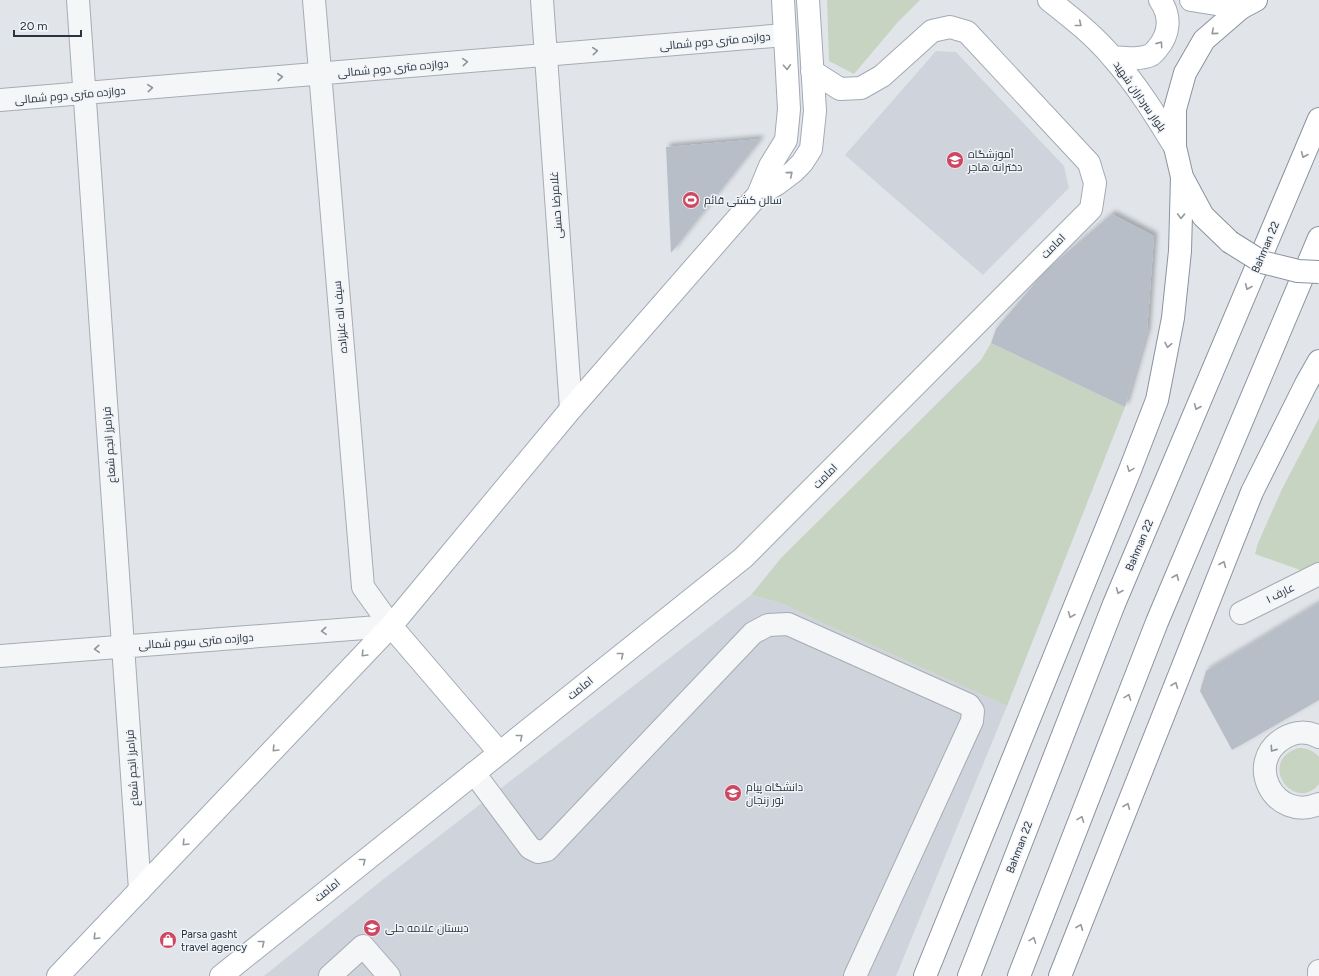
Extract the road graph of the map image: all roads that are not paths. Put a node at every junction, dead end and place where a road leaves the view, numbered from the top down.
1 (78, 0) edge
2 (314, 0) edge
3 (542, 0) edge
4 (783, 0) edge
5 (808, 0) edge
6 (1049, 0) edge
7 (1160, 0) edge
8 (1191, 0) edge
9 (1248, 4) edge
10 (810, 34) junction
11 (785, 35) junction
12 (546, 55) junction
13 (1113, 58) junction
14 (812, 71) junction
15 (320, 74) junction
16 (84, 94) junction
17 (0, 100) edge
18 (1319, 119) edge
19 (1175, 146) junction
20 (1182, 177) junction
21 (758, 195) junction
22 (1319, 238) edge
23 (1319, 272) edge
24 (1319, 361) edge
25 (571, 409) junction
26 (1319, 574) edge
27 (1241, 613) dead end
28 (391, 626) junction
29 (123, 647) junction
30 (0, 656) edge
31 (1313, 731) edge
32 (500, 753) junction
33 (474, 773) junction
34 (1319, 804) edge
35 (140, 890) junction
36 (1319, 971) edge
37 (58, 976) edge
38 (221, 976) edge
39 (330, 976) edge
40 (389, 976) edge
41 (855, 976) edge
42 (925, 976) edge
43 (969, 976) edge
44 (1019, 976) edge
45 (1060, 976) edge
46 (1319, 976) edge

1 - 16 street, فرامرز انجم شعاع
2 - 15 street, سیف اله علیزاده
3 - 12 street, غلامرضا حسنی
4 - 11 main road
5 - 10 main road
6 -> 13 main road, بلوار سرداران شهید
13 -> 7 main road
8 - 9 main road
9 -> 19 main road
10 - 11 main road
10 - 14 main road
12 -> 11 street, دوازده متری دوم شمالی
11 -> 21 main road
15 -> 12 street, دوازده متری دوم شمالی
12 - 25 street, غلامرضا حسنی
13 - 19 main road, بلوار سرداران شهید
21 -> 14 main road
32 -> 14 main road, امامت
16 -> 15 street, دوازده متری دوم شمالی
15 - 28 street, سیف اله علیزاده
16 - 17 street, دوازده متری دوم شمالی
16 - 29 street, فرامرز انجم شعاع
18 -> 43 main road, Bahman 22
19 - 20 main road
20 - 23 main road, bridge
20 -> 42 main road
21 - 25 main road
44 -> 22 main road
45 -> 24 main road
25 - 28 main road
26 - 27 street, عارف ۱
28 -> 29 street, دوازده متری سوم شمالی
28 - 32 main road
28 -> 35 main road
29 -> 30 street, دوازده متری سوم شمالی
29 - 35 street, فرامرز انجم شعاع
31 -> 34 street
32 - 33 main road, امامت
38 -> 33 main road, امامت
33 - 41 street
35 -> 37 main road
36 - 46 street
39 - 40 street

